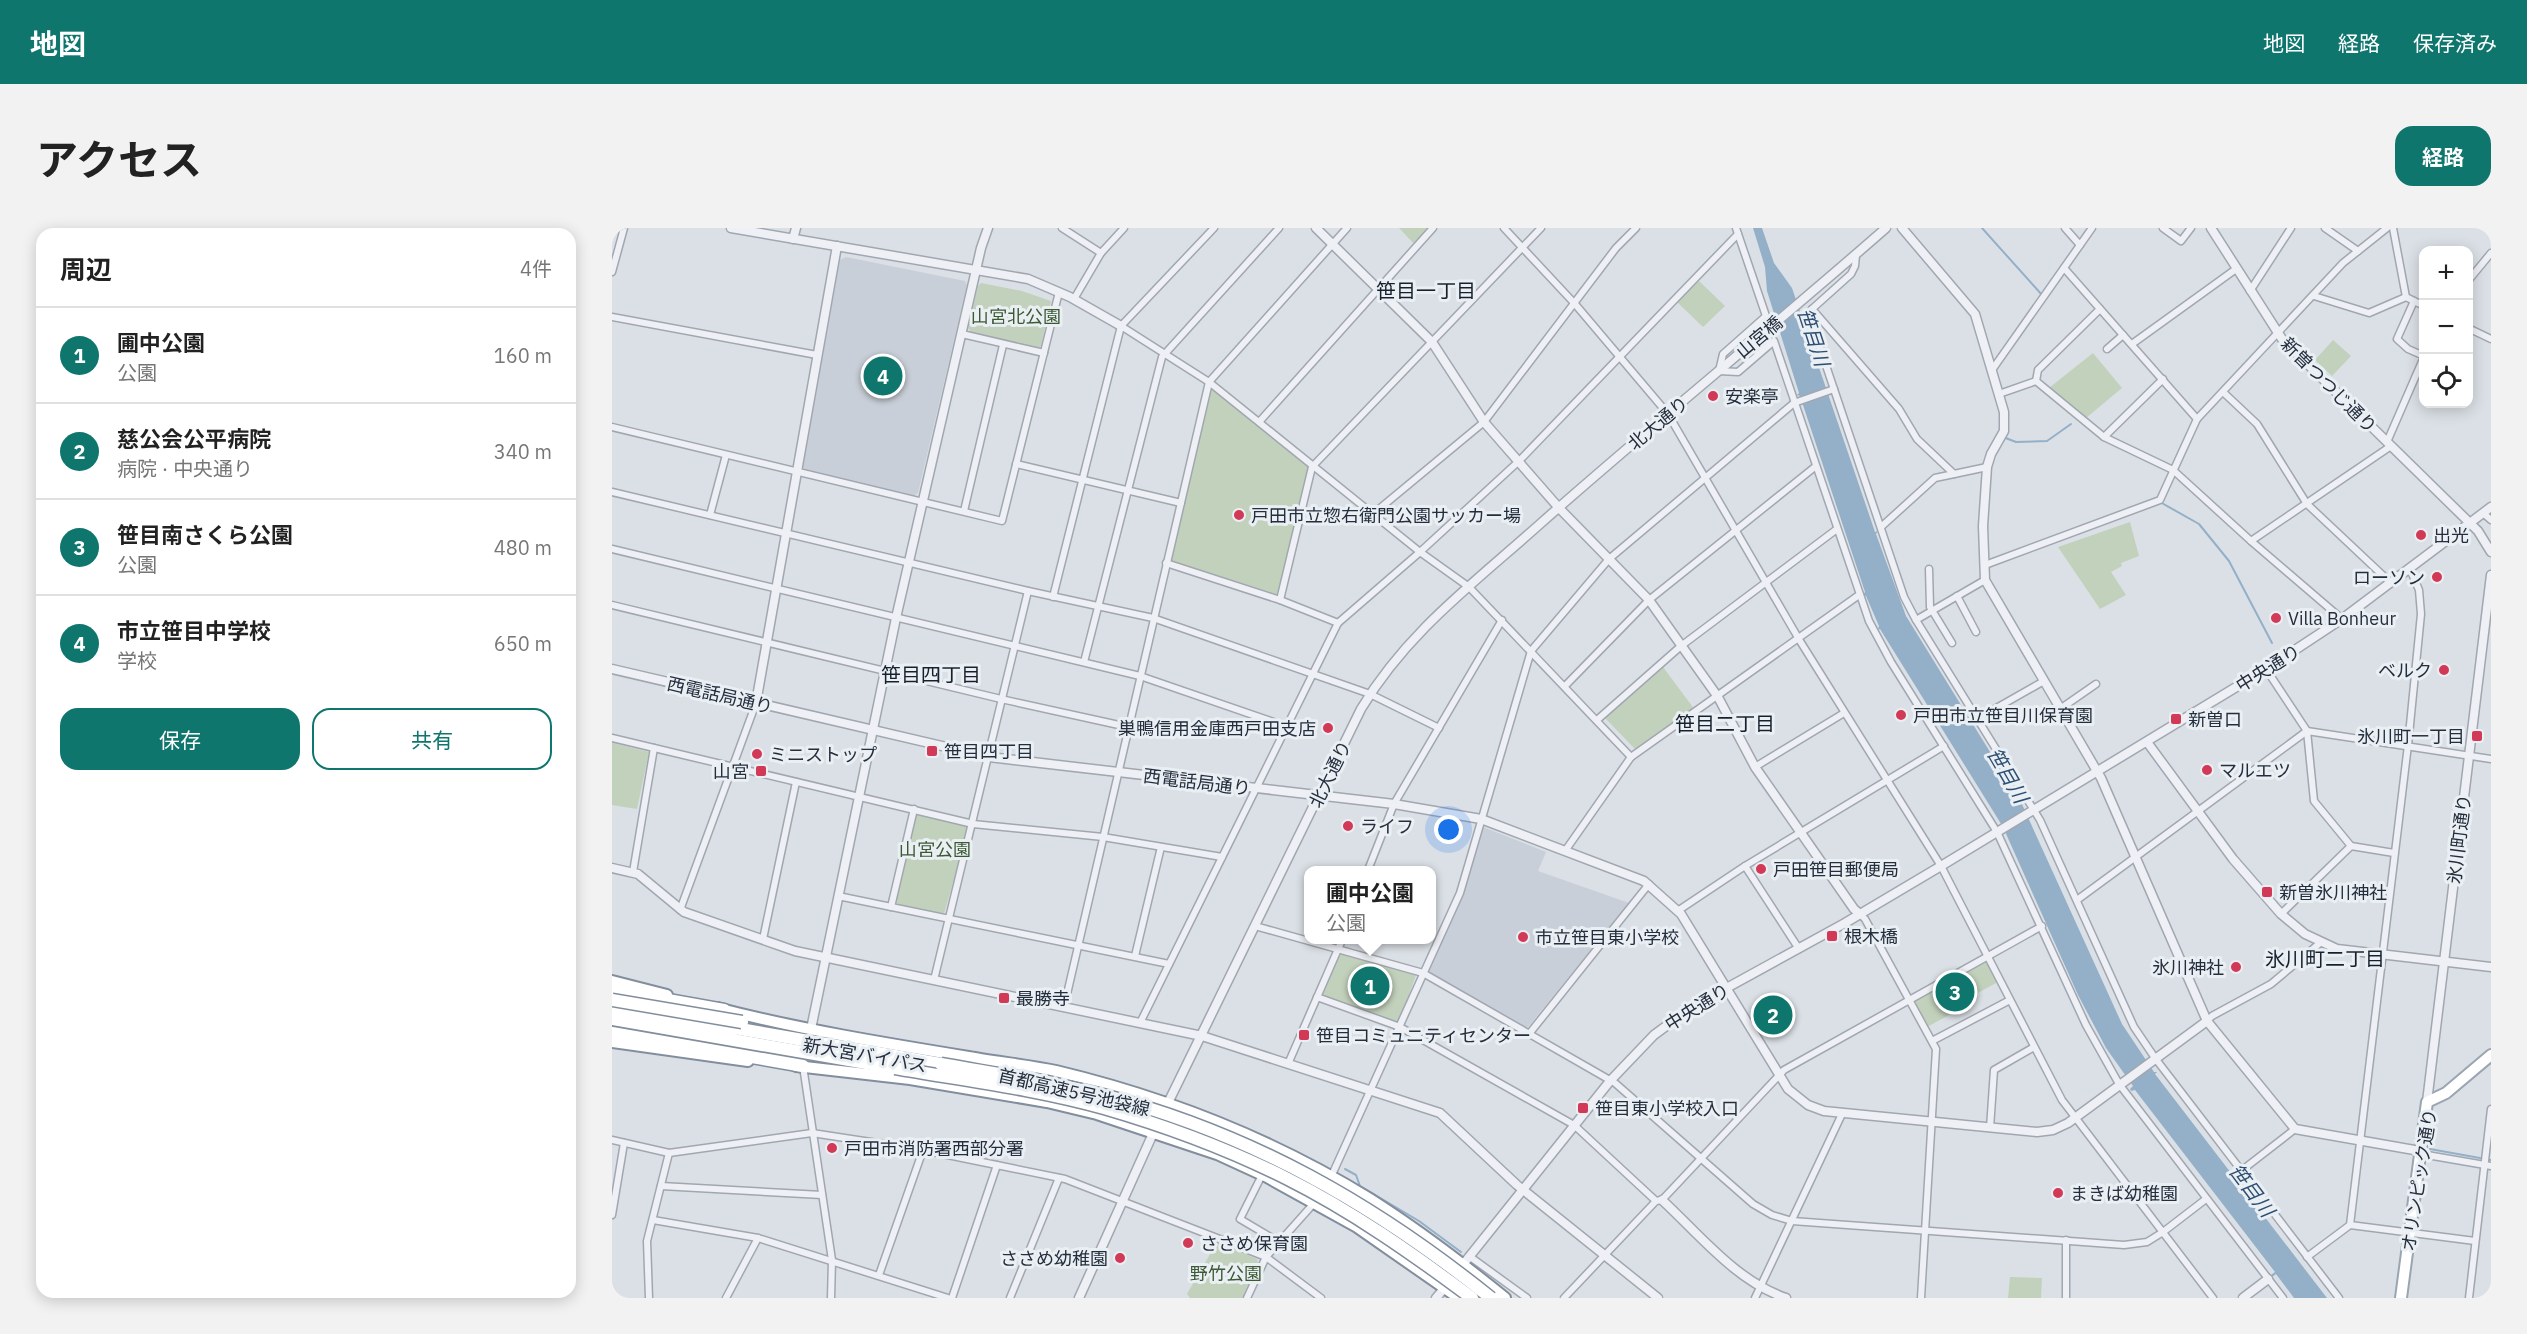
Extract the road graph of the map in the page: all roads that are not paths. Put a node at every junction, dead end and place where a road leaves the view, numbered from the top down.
1 (624, 228) edge
2 (730, 228) edge
3 (796, 228) edge
4 (988, 228) edge
5 (1062, 228) edge
6 (1124, 228) edge
7 (1214, 228) edge
8 (1279, 228) edge
9 (1316, 228) edge
10 (1347, 228) edge
11 (1433, 228) edge
12 (1504, 228) edge
13 (1541, 228) edge
14 (1636, 228) edge
15 (1887, 228) edge
16 (1902, 228) edge
17 (2065, 228) edge
18 (2092, 228) edge
19 (2163, 228) edge
20 (2191, 228) edge
21 (2211, 228) edge
22 (2291, 228) edge
23 (2325, 228) edge
24 (2387, 228) edge
25 (2393, 228) edge
26 (2488, 228) edge
27 (1737, 231) edge
28 (2491, 232) edge
29 (793, 239) junction
30 (1332, 244) junction
31 (2080, 245) junction
32 (837, 246) junction
33 (1522, 246) junction
34 (2358, 251) junction
35 (2491, 253) edge
36 (1101, 254) junction
37 (1856, 255) junction
38 (2064, 268) junction
39 (977, 269) junction
40 (2236, 269) junction
41 (612, 272) edge
42 (2473, 276) edge
43 (1379, 290) junction
44 (2250, 291) junction
45 (1059, 292) junction
46 (2314, 296) junction
47 (2406, 297) junction
48 (1074, 299) junction
49 (2415, 301) junction
50 (2419, 303) edge
51 (1575, 304) junction
52 (1812, 309) junction
53 (2100, 309) junction
54 (612, 317) edge
55 (1121, 326) junction
56 (2473, 330) edge
57 (962, 334) junction
58 (2278, 334) junction
59 (2123, 335) junction
60 (2491, 339) edge
61 (1432, 342) junction
62 (2132, 344) junction
63 (1003, 345) junction
64 (2107, 349) dead end
65 (1044, 353) junction
66 (1164, 354) junction
67 (2419, 354) edge
68 (818, 355) junction
69 (1620, 356) junction
70 (1731, 361) joint
71 (2419, 369) edge
72 (1992, 370) junction
73 (1719, 371) junction
74 (2163, 379) junction
75 (2036, 381) junction
76 (1209, 382) junction
77 (1833, 390) junction
78 (2223, 392) junction
79 (1999, 394) junction
80 (1796, 402) junction
81 (1668, 414) junction
82 (2197, 419) junction
83 (1260, 421) junction
84 (1484, 422) junction
85 (612, 427) edge
86 (2104, 437) junction
87 (2389, 444) junction
88 (726, 455) junction
89 (1519, 461) junction
90 (1016, 464) junction
91 (1816, 466) junction
92 (1312, 467) junction
93 (1987, 467) junction
94 (2173, 470) junction
95 (797, 472) junction
96 (1954, 474) junction
97 (1705, 477) junction
98 (1083, 479) junction
99 (1128, 490) junction
100 (612, 492) edge
101 (922, 501) junction
102 (1180, 503) junction
103 (2307, 504) junction
104 (1558, 508) junction
105 (2487, 510) edge
106 (964, 511) junction
107 (1373, 514) junction
108 (710, 515) junction
109 (2491, 520) edge
110 (2470, 523) junction
111 (1881, 527) junction
112 (1837, 529) junction
113 (1736, 531) junction
114 (786, 532) junction
115 (2251, 542) junction
116 (612, 549) edge
117 (2490, 549) edge
118 (1420, 552) junction
119 (1609, 559) junction
120 (908, 561) junction
121 (1166, 563) junction
122 (1985, 565) junction
123 (1929, 569) dead end
124 (2410, 569) junction
125 (2491, 575) edge
126 (1985, 580) junction
127 (1766, 582) junction
128 (2391, 583) junction
129 (1469, 587) junction
130 (777, 589) junction
131 (1028, 591) junction
132 (1859, 595) junction
133 (1957, 596) junction
134 (1053, 597) junction
135 (1280, 600) junction
136 (1649, 600) junction
137 (612, 605) edge
138 (1098, 606) junction
139 (1933, 610) junction
140 (896, 618) junction
141 (1153, 618) junction
142 (2342, 619) junction
143 (1502, 620) junction
144 (1916, 620) junction
145 (1338, 623) junction
146 (1976, 632) dead end
147 (1799, 639) junction
148 (767, 643) junction
149 (1952, 643) dead end
150 (1014, 645) junction
151 (1682, 646) junction
152 (1531, 651) junction
153 (1084, 662) junction
154 (612, 669) edge
155 (2266, 669) junction
156 (884, 671) junction
157 (1311, 674) junction
158 (1140, 676) junction
159 (2044, 681) junction
160 (2096, 684) dead end
161 (1565, 686) junction
162 (1370, 694) junction
163 (1718, 697) junction
164 (1001, 699) junction
165 (756, 703) junction
166 (2060, 709) junction
167 (1844, 713) junction
168 (1977, 719) junction
169 (1597, 720) junction
170 (1285, 726) junction
171 (1128, 727) junction
172 (1439, 728) junction
173 (872, 731) junction
174 (2307, 731) junction
175 (612, 738) edge
176 (2147, 742) junction
177 (2408, 745) junction
178 (1944, 746) junction
179 (654, 748) junction
180 (2469, 756) junction
181 (1631, 757) junction
182 (989, 758) junction
183 (2491, 759) edge
184 (733, 767) junction
185 (1755, 767) junction
186 (1117, 772) junction
187 (2097, 772) junction
188 (1886, 781) junction
189 (796, 782) junction
190 (1255, 789) junction
191 (859, 796) junction
192 (1319, 796) junction
193 (1394, 804) junction
194 (914, 809) junction
195 (2033, 811) junction
196 (2198, 811) junction
197 (1481, 819) junction
198 (973, 824) junction
199 (1999, 831) junction
200 (1801, 832) junction
201 (1103, 837) junction
202 (2351, 846) junction
203 (1161, 847) junction
204 (1565, 851) junction
205 (2394, 854) junction
206 (1222, 857) junction
207 (2135, 858) junction
208 (1370, 866) edge
209 (1745, 866) junction
210 (1941, 866) junction
211 (612, 868) edge
212 (633, 872) junction
213 (1649, 884) junction
214 (838, 896) junction
215 (2077, 900) junction
216 (891, 907) junction
217 (680, 910) junction
218 (1679, 910) junction
219 (1860, 914) junction
220 (2281, 914) junction
221 (949, 919) junction
222 (1255, 926) junction
223 (2042, 926) junction
224 (763, 939) junction
225 (1304, 940) edge
226 (2320, 943) junction
227 (1317, 944) edge
228 (1340, 944) edge
229 (1078, 946) junction
230 (1799, 949) junction
231 (1338, 950) junction
232 (2382, 955) junction
233 (1135, 956) junction
234 (1987, 956) junction
235 (826, 957) junction
236 (2443, 962) junction
237 (1169, 964) junction
238 (2491, 967) edge
239 (1423, 973) junction
240 (934, 980) junction
241 (612, 981) edge
242 (1728, 987) junction
243 (612, 990) edge
244 (1317, 997) junction
245 (612, 998) edge
246 (1910, 1000) junction
247 (2010, 1000) junction
248 (1064, 1007) junction
249 (724, 1010) junction
250 (612, 1013) edge
251 (2206, 1021) junction
252 (1140, 1023) junction
253 (612, 1026) edge
254 (1400, 1028) junction
255 (811, 1029) junction
256 (732, 1032) junction
257 (612, 1033) edge
258 (1529, 1034) junction
259 (1202, 1036) junction
260 (1932, 1041) junction
261 (612, 1042) edge
262 (2034, 1047) junction
263 (2491, 1055) edge
264 (2154, 1059) junction
265 (941, 1064) junction
266 (1288, 1064) junction
267 (803, 1066) junction
268 (895, 1068) junction
269 (1779, 1074) junction
270 (1610, 1081) junction
271 (2121, 1083) junction
272 (1371, 1090) junction
273 (2427, 1102) junction
274 (1168, 1104) junction
275 (2491, 1109) edge
276 (1842, 1113) junction
277 (2075, 1117) junction
278 (1933, 1122) junction
279 (1574, 1125) junction
280 (1990, 1128) junction
281 (2295, 1130) junction
282 (1197, 1132) dead end
283 (812, 1133) junction
284 (1153, 1133) junction
285 (612, 1140) edge
286 (2361, 1141) junction
287 (624, 1143) junction
288 (923, 1150) junction
289 (2420, 1151) junction
290 (669, 1153) junction
291 (1290, 1155) junction
292 (1702, 1157) junction
293 (997, 1165) junction
294 (2487, 1165) edge
295 (1288, 1171) dead end
296 (2241, 1171) junction
297 (1262, 1175) junction
298 (1328, 1175) junction
299 (1059, 1178) junction
300 (1276, 1182) junction
301 (661, 1186) junction
302 (1314, 1186) dead end
303 (1523, 1189) junction
304 (822, 1195) junction
305 (2206, 1198) junction
306 (1123, 1201) junction
307 (1659, 1201) junction
308 (1313, 1202) junction
309 (612, 1215) edge
310 (653, 1220) junction
311 (1792, 1221) junction
312 (2350, 1225) junction
313 (1925, 1230) junction
314 (2163, 1232) junction
315 (2410, 1233) junction
316 (758, 1238) junction
317 (2066, 1240) junction
318 (2475, 1241) junction
319 (1279, 1242) junction
320 (1605, 1255) junction
321 (1266, 1257) junction
322 (2307, 1257) junction
323 (832, 1260) junction
324 (1466, 1260) junction
325 (1432, 1262) dead end
326 (879, 1275) junction
327 (2268, 1279) junction
328 (1445, 1287) junction
329 (1761, 1287) junction
330 (649, 1298) edge
331 (726, 1298) edge
332 (831, 1298) edge
333 (950, 1298) edge
334 (1010, 1298) edge
335 (1079, 1298) edge
336 (1247, 1298) edge
337 (1321, 1298) edge
338 (1436, 1298) edge
339 (1459, 1298) edge
340 (1472, 1298) edge
341 (1491, 1298) edge
342 (1505, 1298) edge
343 (1527, 1298) edge
344 (1564, 1298) edge
345 (1658, 1298) edge
346 (1755, 1298) edge
347 (1786, 1298) edge
348 (1921, 1298) edge
349 (2066, 1298) edge
350 (2213, 1298) edge
351 (2243, 1298) edge
352 (2283, 1298) edge
353 (2339, 1298) edge
354 (2401, 1298) edge
355 (2469, 1298) edge

1 - 41 street
2 - 29 street
3 - 29 street
4 - 39 street
5 - 36 street
6 - 36 street
7 - 55 street
8 - 66 street
9 - 30 street
10 - 30 street
11 - 43 street
12 - 33 street
13 - 33 street
14 - 51 street
15 - 37 street
16 - 72 street
17 - 31 street
18 - 31 street
19 - 20 street
21 - 40 street, 新曽つつじ通り
22 - 44 street
23 - 34 street
24 - 34 street
25 - 47 street
26 - 28 street
27 - 69 street
27 - 73 street
29 - 32 street
30 - 43 street
30 - 76 street
31 - 38 street
32 - 39 street
32 - 68 street
33 - 51 street
33 - 61 street
34 - 46 street
35 - 42 street
36 - 48 street
37 - 52 street
37 - 70 street, 山宮橋
38 - 53 street
38 - 72 street
39 - 45 street
39 - 57 street
40 - 44 street, 新曽つつじ通り
40 - 62 street
43 - 61 street
43 - 83 street
44 - 58 street, 新曽つつじ通り
45 - 48 street
45 - 65 street
46 - 47 street
46 - 58 street
47 - 49 street
48 - 55 street
49 - 50 street
49 - 67 street
51 - 69 street
51 - 84 street
52 - 77 street
52 - 96 street
53 - 59 street
53 - 75 street
54 - 68 street
55 - 66 street
55 - 98 street
56 - 60 street
57 - 63 street
57 - 101 street
58 - 78 street
58 - 87 street, 新曽つつじ通り
59 - 62 street
59 - 64 street
61 - 84 street
61 - 92 street
62 - 74 street
63 - 65 street
63 - 106 street
65 - 90 street
66 - 76 street
66 - 99 street
68 - 95 street
69 - 81 street
69 - 89 street
70 - 73 street, 北大通り
71 - 87 street
72 - 79 street
73 - 80 street
73 - 81 street, 北大通り
74 - 82 street
74 - 86 street
75 - 79 street
75 - 86 street
76 - 83 street
76 - 102 street
77 - 80 street
77 - 111 street
78 - 82 street
78 - 103 street
79 - 93 street
80 - 91 street
80 - 97 street
81 - 97 street
81 - 104 street, 北大通り
82 - 94 street
83 - 92 street
84 - 89 street
84 - 107 street
85 - 88 street
86 - 94 street
87 - 103 street
87 - 110 street, 新曽つつじ通り
88 - 95 street
88 - 108 street
89 - 104 street
89 - 118 street
90 - 98 street
90 - 106 street
91 - 112 street
91 - 113 street
92 - 107 street
92 - 135 street
93 - 96 street
93 - 122 street
94 - 115 street
94 - 122 street
95 - 101 street
95 - 114 street
96 - 111 street
97 - 113 street
97 - 119 street
98 - 99 street
98 - 134 street
99 - 102 street
99 - 138 street
100 - 108 street
101 - 106 street
101 - 120 street
102 - 121 street
103 - 115 street
103 - 128 street
104 - 119 street
104 - 129 street, 北大通り
105 - 109 street
105 - 110 street, 中央通り
107 - 118 street
108 - 114 street
110 - 117 street
110 - 124 street, 中央通り
111 - 144 street
112 - 127 street
112 - 132 street
113 - 127 street
113 - 136 street
114 - 120 street
114 - 130 street
115 - 142 street
116 - 130 street
118 - 129 street
118 - 145 street
119 - 136 street
119 - 152 street
120 - 131 street
120 - 140 street
121 - 135 street
121 - 141 street
122 - 126 street
123 - 139 street
124 - 128 street, 中央通り
124 - 177 street
125 - 180 street, 氷川町通り
126 - 133 street
126 - 159 street
127 - 147 street
127 - 151 street
128 - 142 street, 中央通り
129 - 143 street
129 - 162 street, 北大通り
130 - 140 street
130 - 148 street
131 - 134 street
131 - 150 street
132 - 147 street
132 - 178 street
133 - 139 street
133 - 146 street
134 - 138 street
135 - 145 street
136 - 151 street
136 - 161 street
137 - 148 street
138 - 141 street
138 - 153 street
139 - 144 street
139 - 149 street
140 - 150 street
140 - 156 street
141 - 157 street
141 - 158 street
142 - 155 street, 中央通り
143 - 152 street
143 - 172 street
144 - 168 street
145 - 157 street
147 - 163 street
147 - 167 street
148 - 156 street
148 - 165 street
150 - 153 street
150 - 164 street
151 - 163 street
151 - 169 street
152 - 161 street
152 - 197 street
153 - 158 street
154 - 165 street, 西電話局通り
155 - 174 street
155 - 176 street, 中央通り
156 - 164 street
156 - 173 street
157 - 162 street
157 - 170 street
158 - 170 street
158 - 171 street
159 - 166 street
159 - 168 street
160 - 166 street
161 - 169 street
162 - 172 street
162 - 192 street, 北大通り
163 - 181 street
163 - 185 street
164 - 171 street
164 - 182 street
165 - 173 street, 西電話局通り
165 - 184 street
166 - 187 street
167 - 185 street
167 - 188 street
168 - 195 street
169 - 181 street
170 - 190 street
171 - 186 street
172 - 193 street
173 - 182 street, 西電話局通り
173 - 191 street
174 - 177 street
174 - 196 street
174 - 202 street
175 - 179 street
176 - 187 street, 中央通り
176 - 196 street
177 - 180 street
177 - 205 street
178 - 188 street
178 - 199 street
179 - 184 street
179 - 212 street
180 - 183 street
180 - 236 street, 氷川町通り
181 - 204 street
182 - 186 street, 西電話局通り
182 - 198 street
184 - 189 street
184 - 217 street
185 - 200 street
186 - 190 street, 西電話局通り
186 - 201 street
187 - 195 street, 中央通り
187 - 207 street
188 - 200 street
188 - 210 street
189 - 191 street
189 - 224 street
190 - 192 street, 西電話局通り
190 - 206 street
191 - 194 street
191 - 214 street
192 - 193 street, 西電話局通り
192 - 222 street, 北大通り
193 - 197 street, 西電話局通り
193 - 208 street
194 - 198 street
194 - 216 street
195 - 199 street
195 - 215 street
196 - 207 street
196 - 220 street
197 - 204 street, 西電話局通り
197 - 239 street
198 - 201 street
198 - 221 street
199 - 210 street, 中央通り
199 - 223 street
200 - 209 street
200 - 219 street
201 - 203 street
201 - 229 street
202 - 205 street
202 - 220 street
203 - 206 street
203 - 233 street
204 - 213 street, 西電話局通り
205 - 232 street
206 - 237 street
207 - 215 street
207 - 251 street
209 - 218 street
209 - 230 street
210 - 219 street, 中央通り
210 - 234 street
211 - 212 street
212 - 217 street
213 - 218 street, 西電話局通り
213 - 258 street
214 - 216 street
214 - 235 street
215 - 264 street
216 - 221 street
217 - 224 street
218 - 242 street, 西電話局通り
219 - 230 street, 中央通り
219 - 246 street
220 - 226 street
221 - 229 street
221 - 240 street
222 - 225 street
222 - 259 street, 北大通り
223 - 234 street
223 - 271 street
224 - 235 street
226 - 232 street
226 - 251 street
227 - 231 street
228 - 231 street
229 - 233 street
229 - 248 street
230 - 242 street, 中央通り
231 - 239 street
231 - 244 street
232 - 236 street
232 - 286 street
233 - 237 street
234 - 246 street
234 - 247 street
235 - 240 street
235 - 255 street
236 - 238 street
236 - 273 street, 氷川町通り
237 - 252 street
239 - 254 street
239 - 258 street
240 - 248 street
241 - 249 main road
242 - 269 street, 西電話局通り
242 - 270 street, 中央通り
243 - 249 highway
244 - 254 street
244 - 266 street
245 - 256 highway
245 - 265 highway, bridge
246 - 260 street
246 - 269 street
247 - 260 street
247 - 262 street
248 - 252 street
249 - 255 main road
250 - 256 main road, 新大宮バイパス
250 - 256 main road, 新大宮バイパス
250 - 265 highway, 首都高速5号池袋線
250 - 268 highway, 首都高速5号池袋線
251 - 264 street, 西電話局通り
251 - 281 street
252 - 259 street
253 - 268 highway
254 - 272 street
254 - 279 street
255 - 274 main road
257 - 267 highway
258 - 270 street
259 - 266 street
259 - 274 street, 北大通り
260 - 278 street
261 - 267 main road
262 - 277 street
262 - 280 street
263 - 273 main road, オリンピック通り
264 - 271 street, 西電話局通り
264 - 296 street
265 - 341 highway, 首都高速5号池袋線, bridge
266 - 272 street
267 - 283 street
267 - 284 main road
268 - 340 highway, 首都高速5号池袋線, bridge
269 - 276 street, 西電話局通り
269 - 292 street
270 - 279 street, 中央通り
270 - 292 street
271 - 277 street, 西電話局通り
271 - 305 street
272 - 298 street
272 - 303 street
273 - 289 main road, オリンピック通り
274 - 284 street, 北大通り
274 - 291 main road
275 - 294 street
276 - 278 street, 西電話局通り
276 - 311 street
277 - 280 street, 西電話局通り
277 - 314 street
278 - 280 street, 西電話局通り
278 - 313 street
279 - 303 street, 中央通り
279 - 307 street
281 - 286 street
281 - 296 street
282 - 295 main road
283 - 288 street
283 - 290 street
283 - 304 street
284 - 297 main road
284 - 306 street, 北大通り
285 - 287 street
286 - 289 street
286 - 312 street
287 - 290 street
287 - 309 street
288 - 293 street
288 - 326 street
289 - 294 street
289 - 315 main road, オリンピック通り
290 - 301 street
291 - 298 main road
291 - 300 main road
292 - 307 street
292 - 311 street
293 - 299 street
293 - 333 street
294 - 318 street
296 - 322 street
297 - 300 main road
297 - 319 street
298 - 308 main road
298 - 324 main road
299 - 306 street
299 - 334 street
300 - 308 main road
301 - 304 street
301 - 310 street
302 - 325 main road
303 - 320 street
303 - 324 street, 中央通り
304 - 323 street
305 - 314 street
305 - 327 street
306 - 321 street
306 - 335 street, 北大通り
307 - 320 street
307 - 329 street
308 - 319 street
308 - 328 main road
310 - 316 street
310 - 330 street
311 - 313 street
311 - 329 street
312 - 315 street
312 - 322 street
313 - 317 street
313 - 348 street
314 - 317 street
314 - 350 street
315 - 318 street
315 - 354 main road, オリンピック通り
316 - 323 street
316 - 331 street
317 - 349 street
318 - 355 street
319 - 321 street
320 - 344 street
320 - 345 street
321 - 336 street
321 - 337 street
322 - 353 street
323 - 326 street
323 - 332 street
324 - 328 street, 中央通り
324 - 342 main road
324 - 343 street
326 - 333 street
327 - 351 street
327 - 352 street
328 - 338 street, 中央通り
328 - 339 main road
329 - 346 street
329 - 347 street

